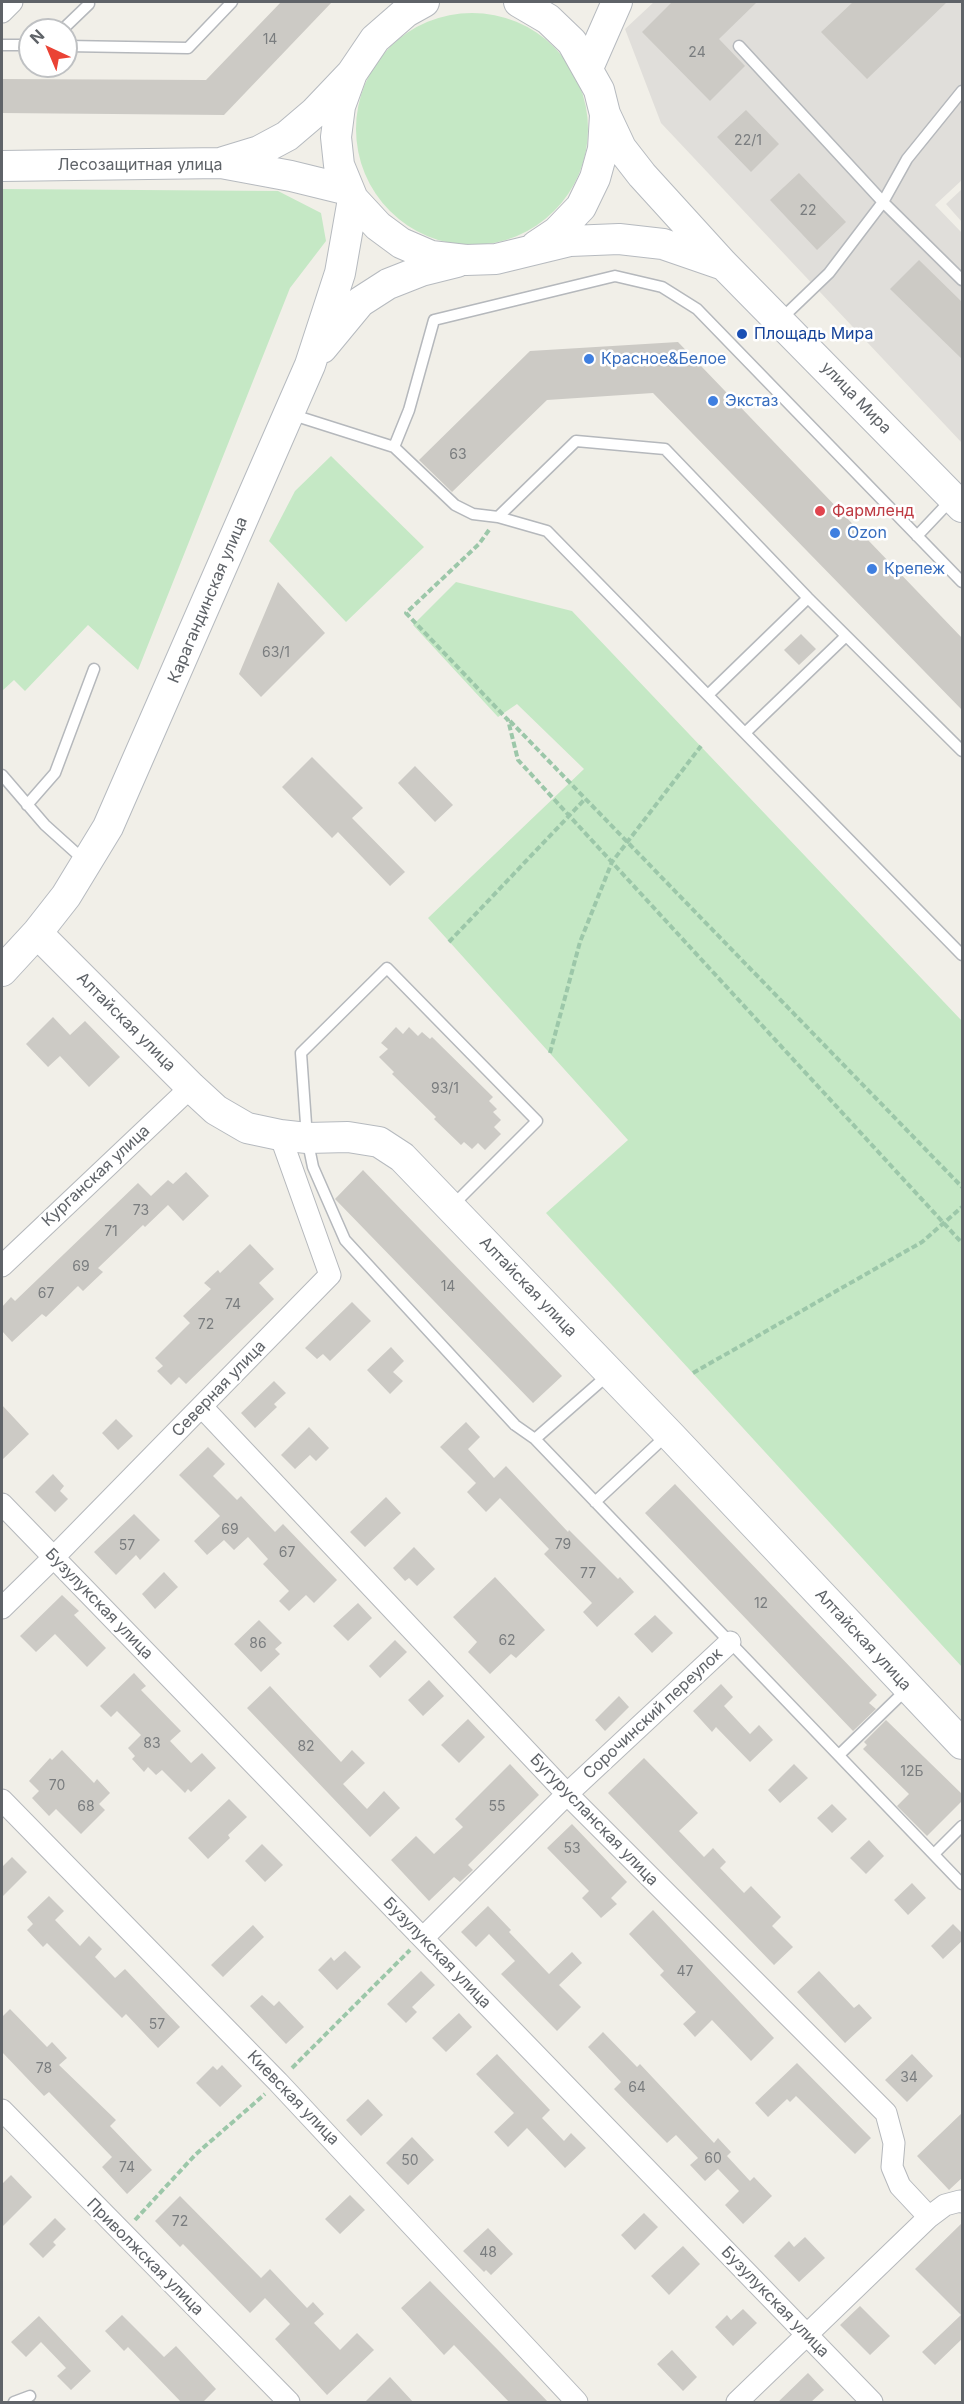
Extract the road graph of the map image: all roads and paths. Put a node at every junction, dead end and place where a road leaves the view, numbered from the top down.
1 (12, 2) edge
2 (232, 2) edge
3 (519, 2) edge
4 (617, 2) edge
5 (89, 4) dead end
6 (413, 5) edge
7 (2, 12) edge
8 (74, 18) edge
9 (2, 45) edge
10 (18, 45) edge
11 (78, 46) edge
12 (739, 46) dead end
13 (588, 68) junction
14 (352, 73) junction
15 (963, 92) edge
16 (605, 114) junction
17 (220, 163) junction
18 (2, 166) edge
19 (350, 194) junction
20 (883, 202) junction
21 (529, 251) junction
22 (466, 260) junction
23 (723, 264) junction
24 (963, 280) edge
25 (780, 321) junction
26 (310, 365) junction
27 (289, 414) junction
28 (394, 447) junction
29 (958, 502) edge
30 (498, 517) junction
31 (917, 536) junction
32 (963, 582) edge
33 (808, 598) junction
34 (846, 636) junction
35 (94, 669) dead end
36 (709, 694) junction
37 (508, 720) junction
38 (746, 732) junction
39 (701, 746) dead end
40 (963, 751) edge
41 (2, 775) edge
42 (586, 799) junction
43 (27, 805) junction
44 (627, 842) junction
45 (87, 862) junction
46 (612, 862) junction
47 (37, 933) junction
48 (449, 942) dead end
49 (960, 948) edge
50 (2, 971) edge
51 (550, 1053) dead end
52 (191, 1087) junction
53 (293, 1137) junction
54 (963, 1187) edge
55 (451, 1207) junction
56 (963, 1207) edge
57 (963, 1243) edge
58 (2, 1266) edge
59 (610, 1373) junction
60 (693, 1373) dead end
61 (202, 1407) junction
62 (669, 1434) junction
63 (535, 1439) junction
64 (595, 1502) junction
65 (2, 1504) edge
66 (54, 1557) junction
67 (2, 1608) edge
68 (730, 1642) junction
69 (908, 1688) junction
70 (963, 1744) edge
71 (838, 1755) junction
72 (567, 1794) junction
73 (2, 1800) edge
74 (963, 1826) edge
75 (934, 1854) junction
76 (963, 1884) edge
77 (423, 1938) junction
78 (2, 2110) edge
79 (963, 2202) edge
80 (929, 2217) junction
81 (807, 2336) junction
82 (30, 2396) dead end
83 (14, 2403) edge
84 (290, 2403) edge
85 (577, 2403) edge
86 (737, 2403) edge
87 (872, 2403) edge

1 - 7 street
2 - 11 lane
3 - 13 main road
4 - 13 main road
5 - 8 lane
6 - 14 main road
9 - 10 lane
12 - 20 lane
13 - 16 main road
14 - 17 main road
14 - 19 main road
15 - 20 lane
16 - 21 main road
16 - 23 main road, улица Мира
17 - 18 main road, Лесозащитная улица
17 - 19 main road, Лесозащитная улица
19 - 22 main road
19 - 26 main road, Карагандинская улица
20 - 24 lane
20 - 25 lane
21 - 22 main road
21 - 23 main road
22 - 26 main road
23 - 25 main road, улица Мира
25 - 29 main road, улица Мира
26 - 27 main road, Карагандинская улица
27 - 28 lane
27 - 45 main road, Карагандинская улица
28 - 30 lane
28 - 31 lane
29 - 31 lane
30 - 33 lane
30 - 36 lane
30 - 37 path
31 - 32 lane
33 - 34 lane
33 - 36 lane
34 - 38 lane
34 - 40 lane
35 - 43 lane
36 - 38 lane
37 - 42 path
37 - 46 path
38 - 49 lane
39 - 44 path
41 - 43 lane
42 - 44 path
42 - 48 path
43 - 45 lane
44 - 46 path
44 - 54 path
45 - 47 main road, Карагандинская улица
46 - 51 path
46 - 57 path
47 - 50 main road, Карагандинская улица
47 - 52 main road, Алтайская улица
52 - 53 main road, Алтайская улица
52 - 58 street, Курганская улица
53 - 55 main road, Алтайская улица
53 - 55 lane
53 - 61 street, Северная улица
53 - 63 lane
55 - 59 main road, Алтайская улица
56 - 60 path
59 - 62 main road, Алтайская улица
59 - 63 lane
61 - 66 street, Северная улица
61 - 72 street, Бугурусланская улица
62 - 64 lane
62 - 69 main road, Алтайская улица
63 - 64 lane
64 - 68 lane
65 - 66 street, Бузулукская улица
66 - 67 street, Северная улица
66 - 77 street, Бузулукская улица
68 - 71 lane
68 - 72 street, Сорочинский переулок
69 - 70 main road, Алтайская улица
69 - 71 lane
71 - 75 lane
72 - 77 street, Сорочинский переулок
72 - 80 street, Бугурусланская улица
73 - 85 street, Киевская улица
74 - 75 lane
75 - 76 lane
77 - 81 street, Бузулукская улица
78 - 84 street, Приволжская улица
79 - 80 street
80 - 81 street
81 - 86 street
81 - 87 street, Бузулукская улица
82 - 83 lane

